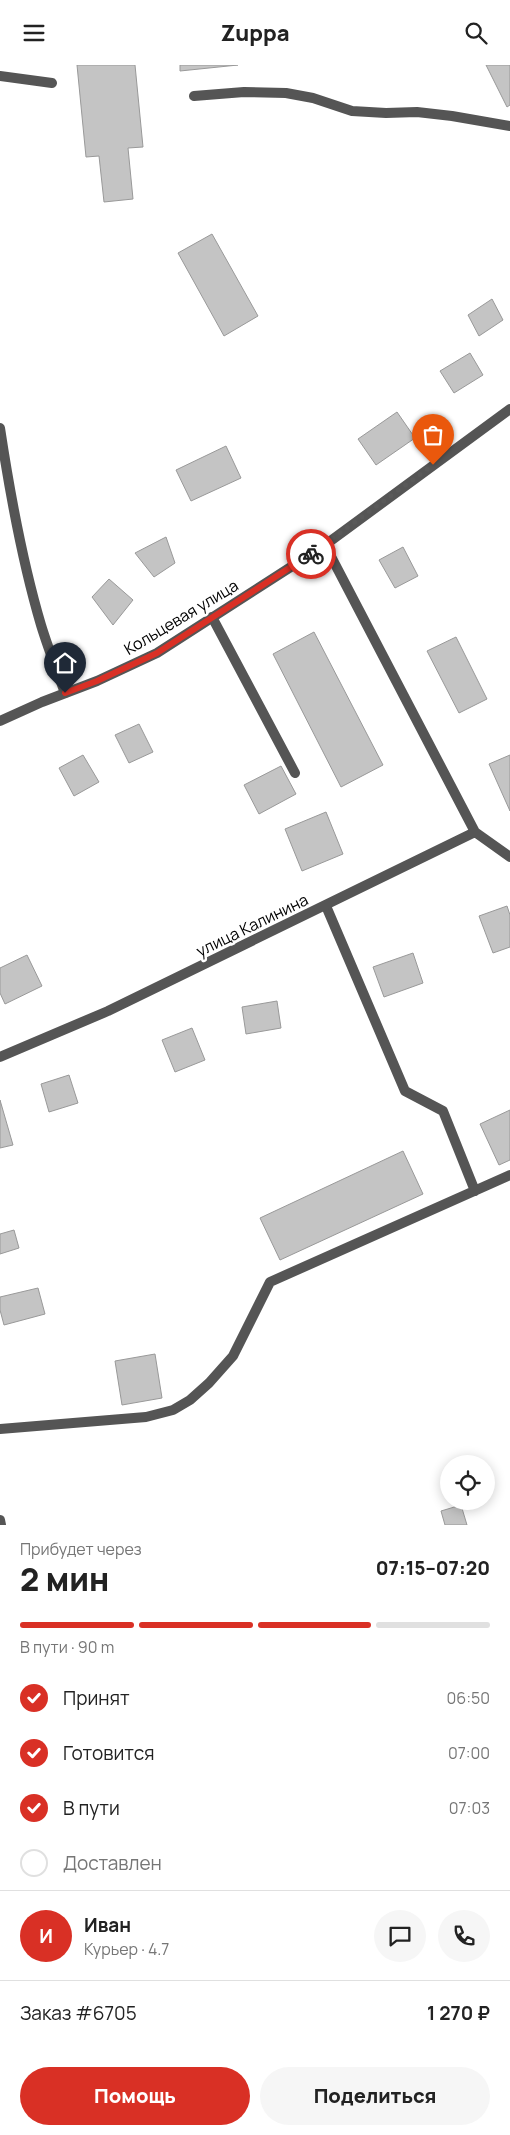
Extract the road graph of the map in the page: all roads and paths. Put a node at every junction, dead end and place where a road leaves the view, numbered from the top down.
1 (0, 76) edge
2 (52, 83) dead end
3 (194, 96) dead end
4 (510, 126) edge
5 (510, 409) edge
6 (0, 428) edge
7 (325, 545) junction
8 (212, 617) junction
9 (65, 693) junction
10 (0, 721) edge
11 (295, 773) dead end
12 (475, 832) junction
13 (510, 857) edge
14 (326, 906) junction
15 (0, 1057) edge
16 (510, 1175) edge
17 (475, 1191) junction
18 (0, 1429) edge
19 (0, 1520) edge
20 (1, 1525) edge

1 - 2 street
3 - 4 street
5 - 7 street, Кольцевая улица
6 - 9 street
7 - 8 street, Кольцевая улица
7 - 12 street
8 - 9 street, Кольцевая улица
8 - 11 street
9 - 10 street, Кольцевая улица
12 - 13 street
12 - 14 street, улица Калинина
14 - 15 street, улица Калинина
14 - 17 street
16 - 17 street
17 - 18 street
19 - 20 street

